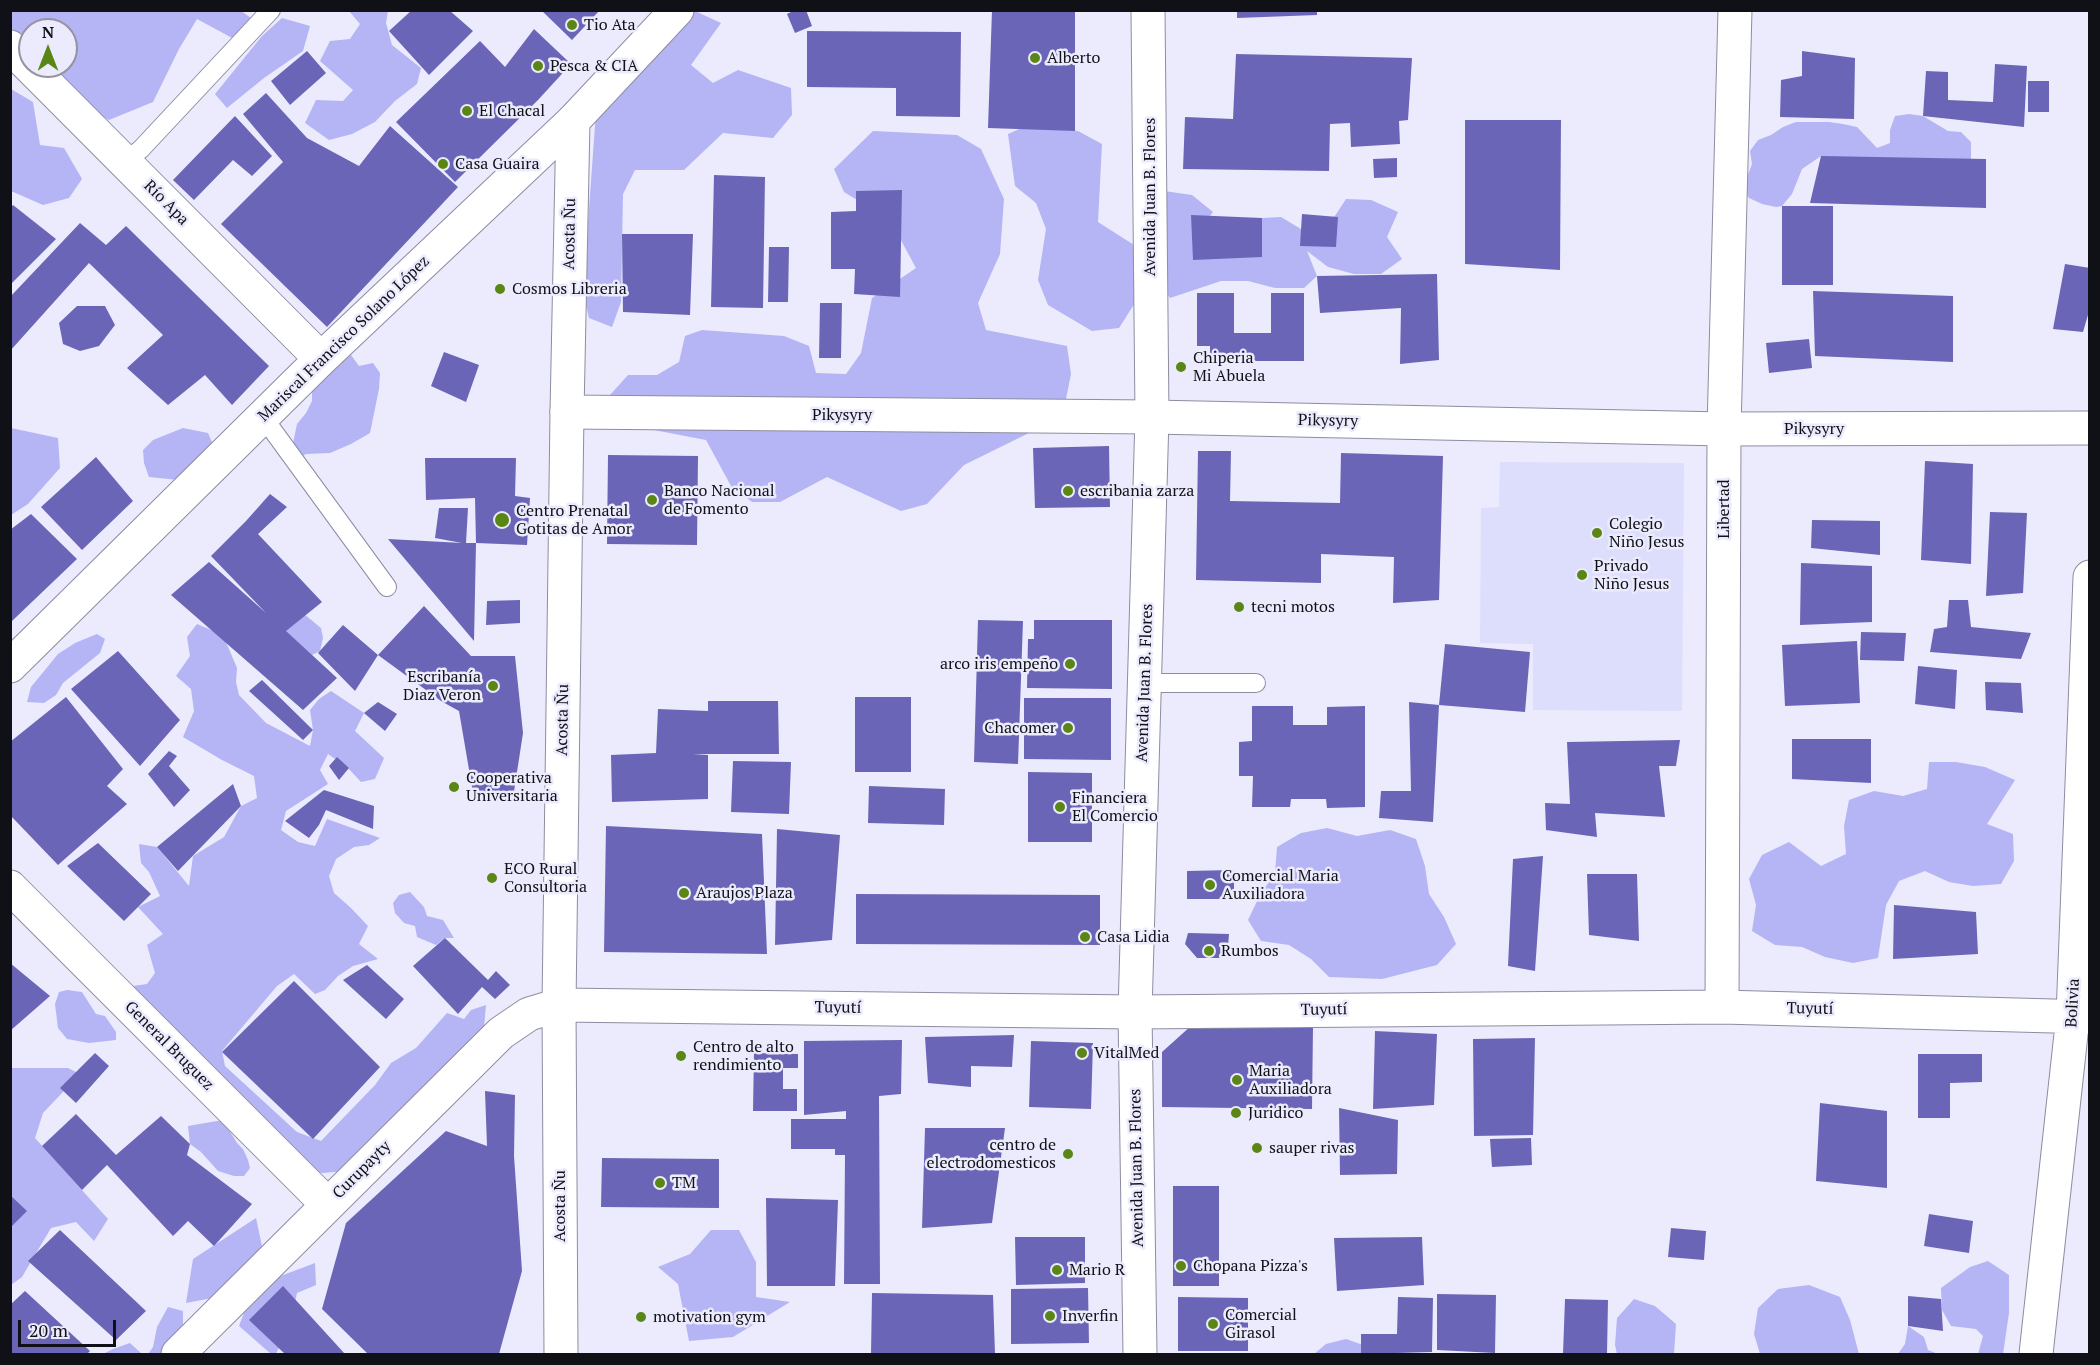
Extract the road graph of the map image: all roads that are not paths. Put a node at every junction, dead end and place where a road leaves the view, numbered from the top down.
1 (272, 10) edge
2 (677, 10) edge
3 (1148, 10) edge
4 (1735, 10) edge
5 (10, 47) edge
6 (573, 121) junction
7 (124, 162) junction
8 (321, 359) junction
9 (567, 412) junction
10 (263, 417) junction
11 (1152, 417) junction
12 (2090, 428) edge
13 (1724, 429) junction
14 (2090, 577) edge
15 (387, 587) dead end
16 (10, 666) edge
17 (1145, 683) junction
18 (1256, 683) dead end
19 (10, 887) edge
20 (559, 1005) junction
21 (1722, 1007) junction
22 (1135, 1012) junction
23 (2081, 1016) edge
24 (327, 1204) junction
25 (178, 1354) edge
26 (561, 1354) edge
27 (1140, 1354) edge
28 (2036, 1354) edge

1 - 7 lane
2 - 6 street, Mariscal Francisco Solano López
3 - 11 street, Avenida Juan B. Flores
4 - 13 street, Libertad
5 - 7 street, Río Apa
6 - 8 street, Mariscal Francisco Solano López
6 - 9 street, Acosta Ñu
7 - 8 street, Río Apa
8 - 10 street, Mariscal Francisco Solano López
9 - 11 street, Pikysyry
9 - 20 street, Acosta Ñu
10 - 15 lane
10 - 16 street, Mariscal Francisco Solano López
11 - 13 street, Pikysyry
11 - 17 street, Avenida Juan B. Flores
12 - 13 street, Pikysyry
13 - 21 street, Libertad
14 - 23 street, Bolivia
17 - 18 lane
17 - 22 street, Avenida Juan B. Flores
19 - 24 street, General Bruguez
20 - 22 street, Tuyutí
20 - 24 street, Curupayty
20 - 26 street, Acosta Ñu
21 - 22 street, Tuyutí
21 - 23 street, Tuyutí
22 - 27 street, Avenida Juan B. Flores
23 - 28 street, Bolivia
24 - 25 street, Curupayty

